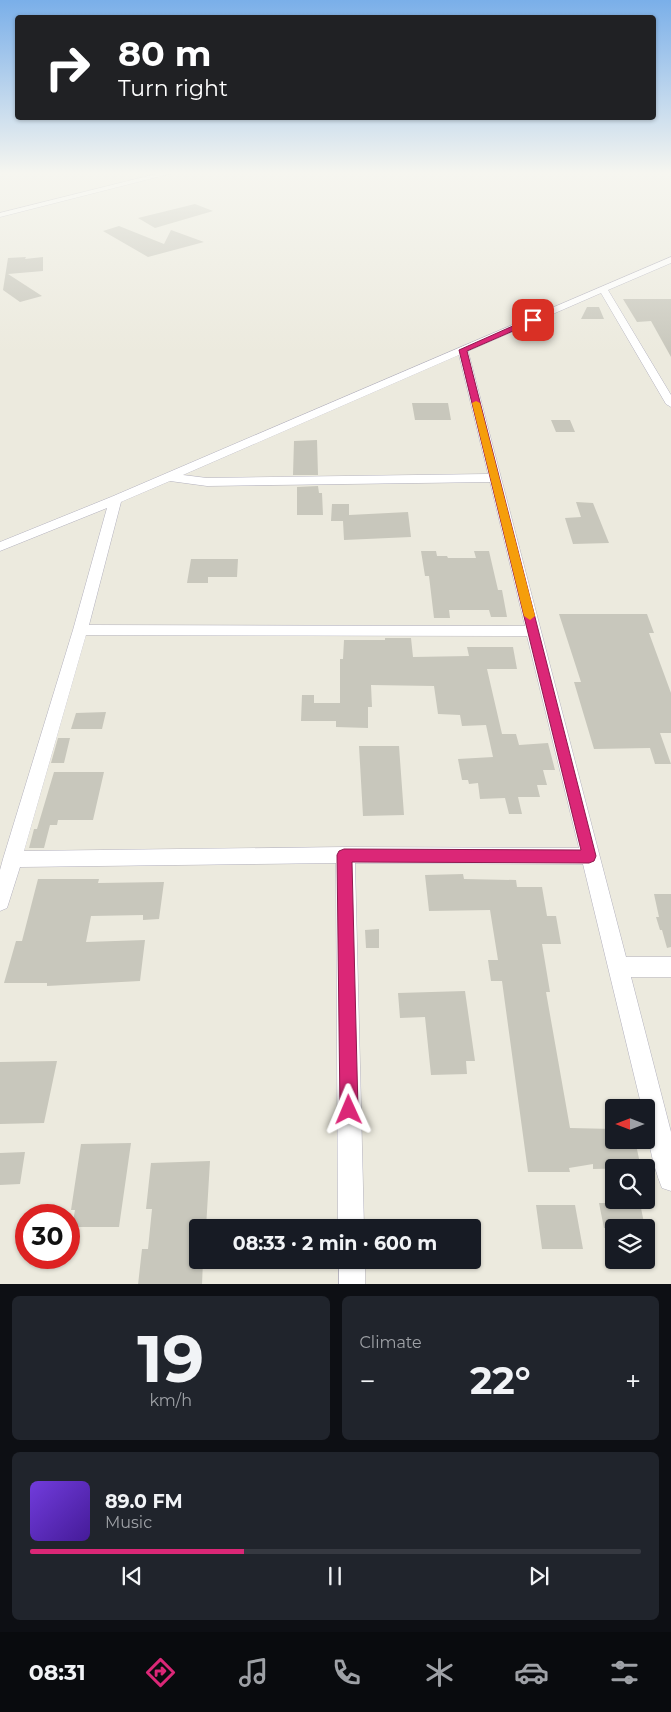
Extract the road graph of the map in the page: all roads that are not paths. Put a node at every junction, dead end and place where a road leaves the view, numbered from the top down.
1 (671, 260) edge
2 (603, 289) junction
3 (463, 350) junction
4 (671, 404) edge
5 (167, 477) junction
6 (495, 478) junction
7 (115, 500) junction
8 (0, 547) edge
9 (80, 630) junction
10 (533, 631) junction
11 (344, 855) junction
12 (589, 856) junction
13 (12, 859) junction
14 (0, 902) edge
15 (618, 967) junction
16 (671, 967) edge
17 (671, 1179) edge
18 (351, 1219) edge
19 (352, 1269) edge
20 (352, 1284) edge

1 - 2 street
2 - 3 street
2 - 4 street
3 - 5 street
3 - 6 street
5 - 6 street
5 - 7 street
6 - 10 street
7 - 8 street
7 - 9 street
9 - 10 street
9 - 13 street
10 - 12 street
11 - 12 street
11 - 13 street
11 - 18 street
12 - 15 street
13 - 14 street
15 - 16 street
15 - 17 street
19 - 20 street

